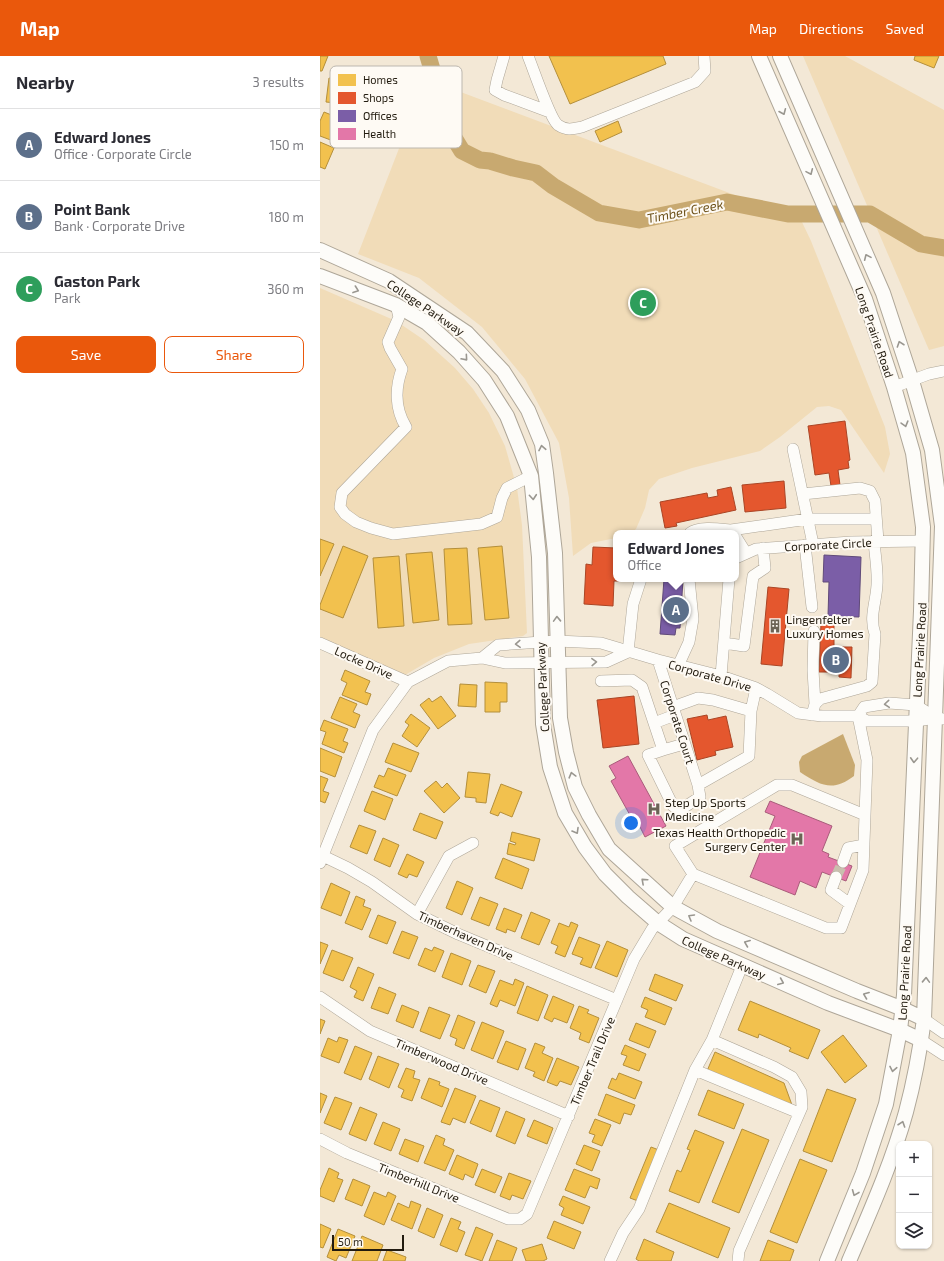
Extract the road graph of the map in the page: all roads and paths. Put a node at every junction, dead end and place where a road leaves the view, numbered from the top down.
1 (504, 56) edge
2 (528, 56) edge
3 (704, 56) edge
4 (759, 56) edge
5 (780, 56) edge
6 (550, 112) junction
7 (320, 250) edge
8 (320, 276) edge
9 (402, 289) junction
10 (396, 305) junction
11 (944, 371) edge
12 (912, 381) junction
13 (894, 387) junction
14 (793, 449) dead end
15 (546, 473) junction
16 (531, 476) junction
17 (803, 494) junction
18 (808, 519) junction
19 (876, 519) junction
20 (739, 532) edge
21 (876, 541) junction
22 (923, 541) junction
23 (739, 542) edge
24 (809, 545) junction
25 (943, 547) edge
26 (763, 548) junction
27 (746, 553) junction
28 (739, 556) edge
29 (640, 582) edge
30 (689, 582) edge
31 (729, 582) edge
32 (812, 607) dead end
33 (814, 631) dead end
34 (557, 641) junction
35 (320, 642) edge
36 (540, 643) junction
37 (724, 643) junction
38 (628, 652) junction
39 (482, 658) junction
40 (658, 660) junction
41 (540, 663) junction
42 (558, 663) junction
43 (678, 666) junction
44 (721, 676) junction
45 (601, 681) dead end
46 (408, 682) junction
47 (756, 688) junction
48 (916, 704) junction
49 (813, 710) junction
50 (674, 711) junction
51 (751, 711) junction
52 (858, 716) junction
53 (940, 718) edge
54 (916, 721) junction
55 (654, 723) junction
56 (684, 744) junction
57 (663, 750) junction
58 (698, 785) junction
59 (865, 815) junction
60 (473, 843) dead end
61 (864, 844) junction
62 (321, 860) edge
63 (842, 862) tunnel mouth
64 (693, 874) junction
65 (836, 877) tunnel mouth
66 (850, 904) junction
67 (673, 907) junction
68 (417, 914) junction
69 (658, 923) junction
70 (742, 966) junction
71 (320, 997) edge
72 (617, 1000) junction
73 (903, 1009) junction
74 (924, 1019) junction
75 (900, 1030) junction
76 (944, 1033) edge
77 (712, 1040) junction
78 (921, 1040) junction
79 (944, 1055) edge
80 (695, 1070) junction
81 (799, 1113) junction
82 (569, 1116) junction
83 (320, 1139) edge
84 (520, 1219) joint
85 (610, 1261) edge
86 (738, 1261) edge
87 (827, 1261) edge
88 (849, 1261) edge

1 - 6 street
2 - 6 street
3 - 6 street
4 -> 13 main road, Long Prairie Road
12 -> 5 main road, Long Prairie Road
7 - 9 main road, College Parkway
8 -> 10 main road, College Parkway
9 - 10 main road
15 -> 9 main road, College Parkway
10 -> 16 main road, College Parkway
10 - 16 street
11 - 12 street
12 - 13 street
12 - 25 main road, Long Prairie Road
13 -> 22 main road, Long Prairie Road
14 - 17 street
15 - 16 main road
34 -> 15 main road, College Parkway
16 -> 36 main road, College Parkway
17 - 18 street
17 - 19 street
18 - 19 street
18 - 20 street
18 - 24 street
19 - 21 street
21 - 22 street, Corporate Circle
21 - 24 street, Corporate Circle
21 - 49 street
22 - 48 main road, Long Prairie Road
23 - 27 street
24 - 26 street, Corporate Circle
24 - 32 street
25 - 53 main road, Long Prairie Road
26 - 27 street, Corporate Circle
26 - 37 street
27 - 28 street, Corporate Circle
29 - 38 street
30 - 43 street
31 - 37 street
33 - 49 street
34 - 36 street, Corporate Drive
34 - 38 street, Corporate Drive
34 - 42 main road, College Parkway
35 - 46 street, Locke Drive
36 -> 39 street, Corporate Drive
36 - 41 main road, College Parkway
37 - 44 street
38 - 40 street, Corporate Drive
42 -> 38 street
39 - 41 street
39 - 46 street
40 - 43 street, Corporate Drive
40 - 50 street, Corporate Court
41 - 42 street
41 -> 69 main road, College Parkway
67 -> 42 main road, College Parkway
43 - 44 street, Corporate Drive
44 - 47 street, Corporate Drive
45 - 55 street
46 - 62 street
47 - 49 street, Corporate Drive
47 - 51 street
48 -> 52 street
48 - 53 street
48 - 54 main road, Long Prairie Road
49 - 52 street, Corporate Drive
50 - 51 street
50 - 55 street
50 - 56 street, Corporate Court
51 - 58 street
52 - 54 street, Corporate Drive
52 - 59 street
53 - 54 street, Corporate Drive
74 -> 53 main road, Long Prairie Road
54 -> 73 main road, Long Prairie Road
55 - 57 street
56 - 57 street
56 - 58 street, Corporate Court
57 - 58 street
59 - 61 street
59 - 64 street
60 - 68 street
61 - 63 street
61 - 66 street
62 - 68 street, Timberhaven Drive
64 - 66 street
64 - 67 street, Timber Trail Drive
65 - 66 street
67 - 69 street, Timber Trail Drive
73 -> 67 main road, College Parkway
68 - 72 street, Timberhaven Drive
69 - 70 main road, College Parkway
69 - 72 street, Timber Trail Drive
70 -> 75 main road, College Parkway
70 - 77 street
71 - 82 street, Timberwood Drive
72 - 82 street, Timber Trail Drive
73 - 74 main road, College Parkway
73 - 75 main road, Long Prairie Road
74 - 76 street, College Parkway
74 - 78 main road, Long Prairie Road
75 - 78 main road, College Parkway
75 -> 87 main road, Long Prairie Road
77 - 80 street
77 - 81 street
78 - 79 street, College Parkway
88 -> 78 main road, Long Prairie Road
80 - 81 street
80 - 85 street
81 - 86 street
82 - 84 street, Timber Trail Drive
83 - 84 street, Timberhill Drive

